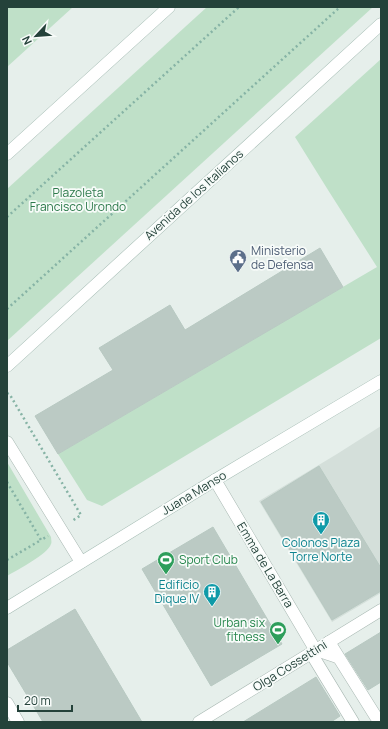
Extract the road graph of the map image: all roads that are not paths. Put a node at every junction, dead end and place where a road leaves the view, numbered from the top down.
1 (169, 7) edge
2 (381, 24) edge
3 (7, 154) edge
4 (7, 366) edge
5 (381, 381) edge
6 (7, 442) edge
7 (215, 480) junction
8 (81, 562) junction
9 (7, 608) edge
10 (381, 610) edge
11 (329, 642) junction
12 (314, 652) junction
13 (340, 659) junction
14 (7, 703) edge
15 (375, 718) edge
16 (18, 722) edge
17 (199, 722) edge
18 (353, 722) edge

1 - 3 street
2 - 4 street, Avenida de los Italianos
5 - 7 street, Juana Manso
6 - 8 street
7 - 8 street, Juana Manso
7 - 12 street, Emma de La Barra
8 - 9 street, Juana Manso
10 - 11 street, Olga Cossettini
11 - 12 street, Olga Cossettini
11 - 13 street
12 - 13 lane
12 - 17 street, Olga Cossettini
12 - 18 street, Emma de La Barra
13 - 15 street
14 - 16 street

